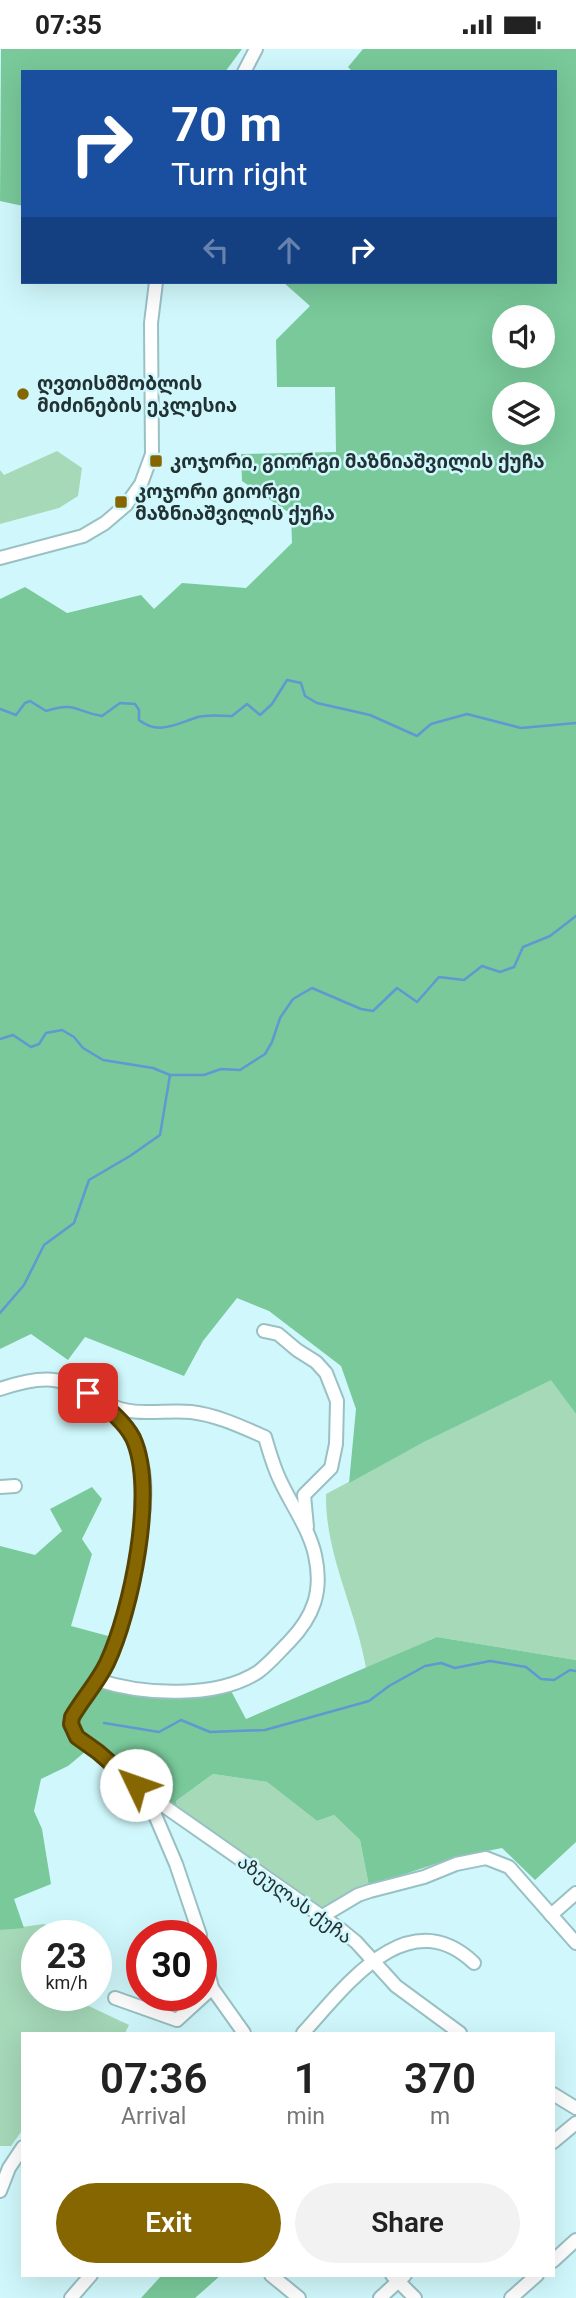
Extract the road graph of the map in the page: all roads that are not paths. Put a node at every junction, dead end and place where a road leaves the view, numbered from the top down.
1 (256, 49) edge
2 (245, 70) edge
3 (156, 284) edge
4 (0, 558) edge
5 (264, 1331) dead end
6 (0, 1388) edge
7 (88, 1393) junction
8 (15, 1486) dead end
9 (0, 1487) edge
10 (308, 1537) junction
11 (97, 1680) junction
12 (154, 1802) junction
13 (576, 1893) edge
14 (551, 1915) junction
15 (321, 1917) junction
16 (195, 1920) edge
17 (576, 1943) edge
18 (372, 1961) junction
19 (474, 1963) dead end
20 (217, 1995) edge
21 (115, 1998) dead end
22 (126, 2002) edge
23 (150, 2011) edge
24 (188, 2011) edge
25 (243, 2032) edge
26 (304, 2032) edge
27 (459, 2032) edge
28 (555, 2095) edge
29 (576, 2108) edge
30 (576, 2123) edge
31 (555, 2140) edge
32 (21, 2150) edge
33 (0, 2191) edge
34 (576, 2240) edge
35 (555, 2259) edge
36 (89, 2277) edge
37 (273, 2277) edge
38 (399, 2277) edge
39 (535, 2277) edge
40 (71, 2298) edge
41 (299, 2298) edge
42 (380, 2298) edge
43 (415, 2298) edge
44 (511, 2298) edge

1 - 2 street
3 - 4 street
5 - 10 street
6 - 7 street
7 - 10 street
7 - 11 street, აზეულას ქუჩა
8 - 9 street
10 - 11 street
11 - 12 street, აზეულას ქუჩა
12 - 15 street, აზეულას ქუჩა
12 - 16 street
13 - 14 street
14 - 15 street
14 - 17 street
15 - 18 street, აზეულას ქუჩა
18 - 19 street
18 - 26 street
18 - 27 street, აზეულას ქუჩა
20 - 25 street
21 - 22 street
23 - 24 street
28 - 29 street
30 - 31 street
32 - 33 street
34 - 35 street
36 - 40 street
37 - 41 street
38 - 42 street
38 - 43 street
39 - 44 street

